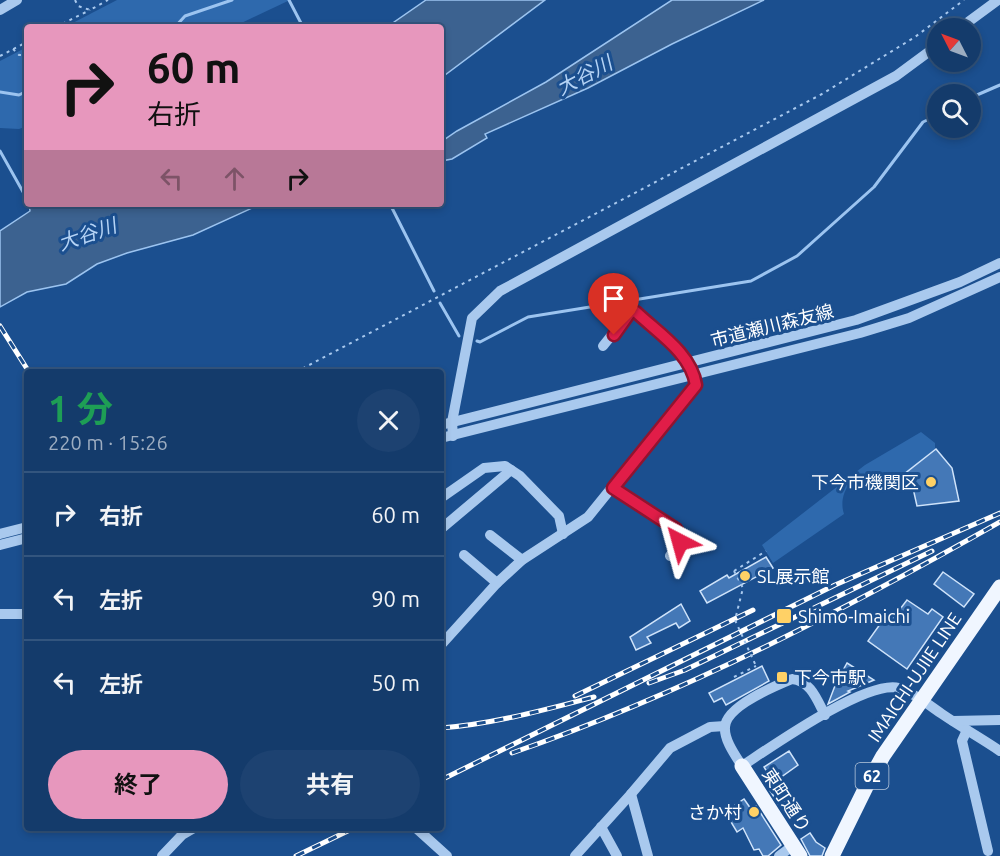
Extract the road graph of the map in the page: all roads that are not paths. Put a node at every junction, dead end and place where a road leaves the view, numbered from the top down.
1 (17, 0) edge
2 (998, 0) edge
3 (0, 10) edge
4 (974, 18) edge
5 (927, 53) edge
6 (1000, 263) edge
7 (1000, 278) edge
8 (603, 346) dead end
9 (689, 363) junction
10 (694, 374) junction
11 (452, 422) junction
12 (444, 424) edge
13 (453, 436) junction
14 (444, 438) edge
15 (511, 470) junction
16 (613, 488) junction
17 (444, 496) edge
18 (444, 526) edge
19 (24, 527) edge
20 (0, 534) edge
21 (563, 534) junction
22 (490, 535) dead end
23 (24, 539) edge
24 (0, 545) edge
25 (464, 555) dead end
26 (670, 556) dead end
27 (522, 560) junction
28 (496, 583) junction
29 (1000, 587) edge
30 (0, 614) edge
31 (24, 614) edge
32 (444, 640) edge
33 (922, 701) junction
34 (825, 714) junction
35 (1000, 720) edge
36 (953, 721) junction
37 (725, 726) junction
38 (968, 730) junction
39 (1000, 751) edge
40 (742, 766) junction
41 (631, 794) junction
42 (601, 827) junction
43 (189, 831) edge
44 (419, 831) edge
45 (797, 851) edge
46 (988, 851) dead end
47 (162, 856) edge
48 (447, 856) edge
49 (574, 856) edge
50 (617, 856) edge
51 (648, 856) edge
52 (779, 856) edge
53 (832, 856) edge

1 - 3 street
2 - 4 street
5 - 11 street
6 - 9 street, 市道瀬川森友線
7 - 10 street, 市道瀬川森友線
8 - 9 street
9 - 10 street
9 - 11 street, 市道瀬川森友線
10 - 13 street, 市道瀬川森友線
10 - 16 street
11 - 12 street, 市道瀬川森友線
11 - 13 street
13 - 14 street, 市道瀬川森友線
15 - 17 street
15 - 18 street
15 - 21 street
16 - 21 street
16 - 26 street
19 - 20 street
21 - 27 street
22 - 27 street
23 - 24 street
25 - 28 street
27 - 28 street
28 - 32 street
29 - 33 main road, IMAICHI-UJIIE LINE / 62
30 - 31 street
33 - 34 street
33 - 36 street
33 - 53 main road, IMAICHI-UJIIE LINE / 62
34 - 37 street
34 - 40 street
35 - 36 street
36 - 38 street
37 - 40 street
37 - 41 street
38 - 39 street
38 - 46 street
40 - 45 main road, 東町通り
41 - 42 street
41 - 51 street
42 - 49 street
42 - 50 street
43 - 47 street
44 - 48 street
45 - 52 street

